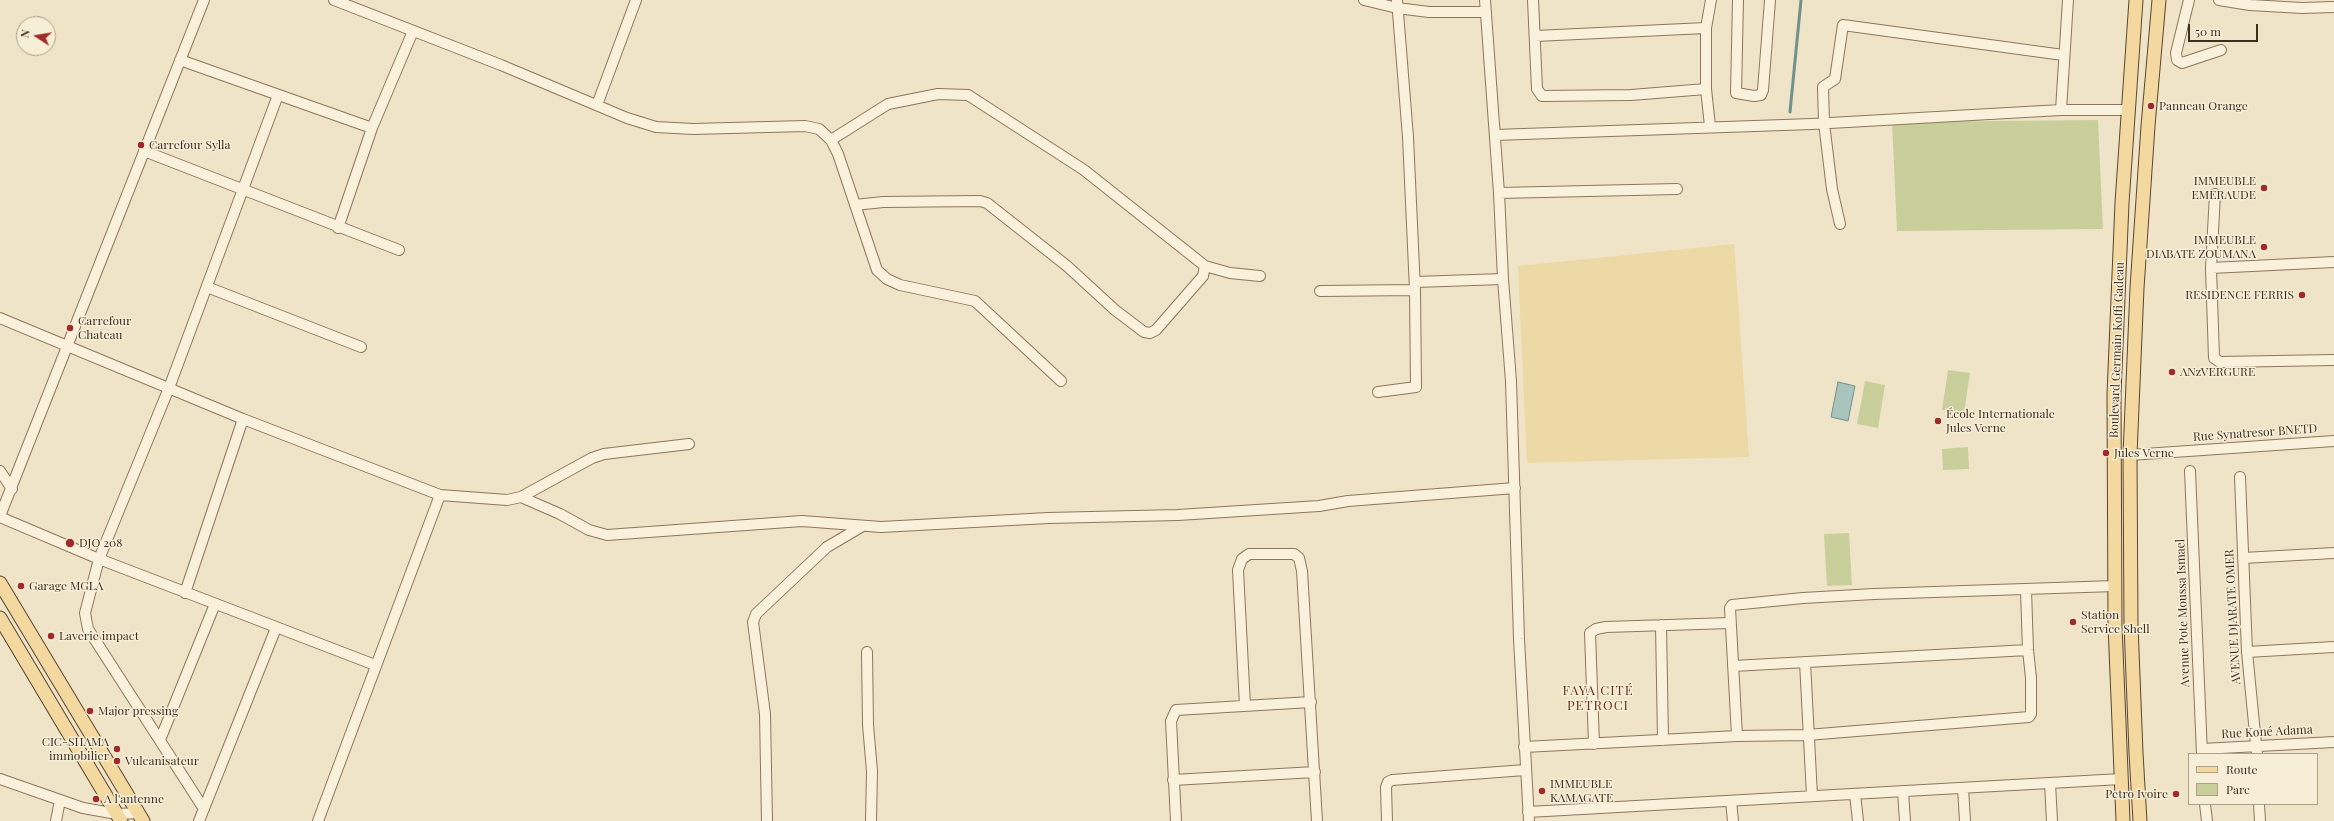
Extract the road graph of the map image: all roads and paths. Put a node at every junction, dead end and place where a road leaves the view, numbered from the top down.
1 (204, 0) edge
2 (334, 0) edge
3 (636, 0) edge
4 (1364, 0) edge
5 (1485, 0) edge
6 (1533, 0) edge
7 (1711, 0) edge
8 (1738, 0) edge
9 (1770, 0) edge
10 (2068, 0) edge
11 (2136, 0) edge
12 (2159, 0) edge
13 (2189, 0) edge
14 (2219, 0) edge
15 (1397, 4) edge
16 (2334, 7) edge
17 (1486, 12) junction
18 (1706, 28) junction
19 (413, 31) junction
20 (1535, 36) junction
21 (2221, 50) dead end
22 (2063, 55) junction
23 (180, 60) junction
24 (1706, 89) junction
25 (278, 96) junction
26 (597, 105) junction
27 (2061, 110) junction
28 (2129, 110) junction
29 (1824, 123) junction
30 (1710, 126) junction
31 (372, 128) junction
32 (1495, 135) junction
33 (831, 140) junction
34 (144, 151) junction
35 (243, 189) junction
36 (1677, 189) dead end
37 (1499, 193) junction
38 (2216, 194) dead end
39 (855, 205) junction
40 (1840, 224) dead end
41 (338, 228) junction
42 (399, 250) dead end
43 (2334, 262) edge
44 (1205, 266) junction
45 (2211, 268) junction
46 (1260, 276) dead end
47 (1503, 279) junction
48 (1415, 286) junction
49 (206, 287) junction
50 (1320, 291) dead end
51 (0, 318) edge
52 (66, 344) junction
53 (361, 347) dead end
54 (2334, 360) edge
55 (1061, 381) dead end
56 (169, 388) junction
57 (1378, 392) dead end
58 (243, 419) junction
59 (2334, 441) edge
60 (689, 444) dead end
61 (2130, 455) junction
62 (0, 471) edge
63 (2190, 472) dead end
64 (2240, 478) dead end
65 (1514, 488) junction
66 (12, 489) junction
67 (440, 495) junction
68 (521, 497) junction
69 (0, 517) edge
70 (861, 527) junction
71 (2334, 553) edge
72 (2243, 558) junction
73 (99, 559) junction
74 (0, 583) edge
75 (2115, 586) junction
76 (2026, 590) junction
77 (185, 593) junction
78 (215, 604) junction
79 (0, 618) edge
80 (1730, 623) junction
81 (1661, 625) junction
82 (276, 628) junction
83 (2334, 647) edge
84 (2028, 650) junction
85 (867, 652) dead end
86 (2247, 652) junction
87 (1805, 662) junction
88 (375, 665) junction
89 (1733, 666) junction
90 (1311, 702) junction
91 (1245, 706) junction
92 (1807, 735) junction
93 (1737, 736) junction
94 (160, 740) junction
95 (1663, 740) junction
96 (2334, 742) edge
97 (1594, 744) junction
98 (1524, 747) junction
99 (2256, 749) edge
100 (2202, 751) edge
101 (1525, 770) junction
102 (1315, 772) junction
103 (0, 779) edge
104 (2121, 779) junction
105 (1173, 780) junction
106 (2050, 783) junction
107 (1963, 788) junction
108 (1904, 791) junction
109 (1855, 794) junction
110 (1812, 796) junction
111 (60, 800) junction
112 (1731, 801) junction
113 (2206, 805) edge
114 (2259, 805) edge
115 (204, 809) junction
116 (141, 817) edge
117 (1528, 817) edge
118 (119, 818) edge
119 (56, 821) edge
120 (199, 821) edge
121 (318, 821) edge
122 (767, 821) edge
123 (871, 821) edge
124 (1176, 821) edge
125 (1317, 821) edge
126 (1387, 821) edge
127 (1732, 821) edge
128 (1858, 821) edge
129 (1905, 821) edge
130 (1965, 821) edge
131 (2052, 821) edge
132 (2123, 821) edge
133 (2140, 821) edge
134 (2206, 821) edge
135 (2260, 821) edge

1 - 23 street
2 - 19 street
3 - 26 street
4 - 15 street
5 - 17 street
6 - 20 street
7 - 18 street
8 - 9 street
10 - 22 street
11 - 28 main road, Boulevard Germain Koffi Gadeau
12 - 61 main road, Boulevard Germain Koffi Gadeau
13 - 21 street
14 - 16 street
15 - 17 street
15 - 48 street
17 - 32 street
18 - 20 street
18 - 24 street
19 - 26 street
19 - 31 street
20 - 24 street
22 - 27 street
22 - 29 street
23 - 25 street
23 - 34 street
24 - 30 street
25 - 31 street
25 - 35 street
26 - 33 street
27 - 28 street
27 - 29 street
28 - 75 main road, Boulevard Germain Koffi Gadeau
29 - 30 street
29 - 40 street
30 - 32 street
31 - 41 street
32 - 37 street
33 - 39 street
33 - 44 street
34 - 35 street
34 - 52 street
35 - 41 street
35 - 49 street
36 - 37 street
37 - 47 street
38 - 45 street
39 - 44 street
39 - 55 street
41 - 42 street
43 - 45 street
44 - 46 street
45 - 54 street
47 - 48 street
47 - 65 street
48 - 50 street
48 - 57 street
49 - 53 street
49 - 56 street
51 - 52 street
52 - 56 street
52 - 66 street
56 - 58 street
56 - 73 street
58 - 67 street
58 - 77 street
59 - 61 street, Rue Synatresor BNETD
60 - 68 street
61 - 133 main road, Boulevard Germain Koffi Gadeau
62 - 66 street
63 - 100 street, Avenue Pote Moussa Ismael
64 - 72 street, AVENUE DJARATE OMER
65 - 70 street
65 - 98 street
66 - 69 street
67 - 68 street
67 - 88 street
68 - 70 street
69 - 73 street
70 - 122 street
71 - 72 street
72 - 86 street, AVENUE DJARATE OMER
73 - 77 street
73 - 94 street
74 - 116 main road
75 - 76 street
75 - 104 main road, Boulevard Germain Koffi Gadeau
76 - 80 street
76 - 84 street
77 - 78 street
78 - 82 street
78 - 94 street
79 - 118 main road
80 - 81 street
80 - 89 street
81 - 95 street
81 - 97 street
82 - 88 street
82 - 115 street
83 - 86 street
84 - 87 street
84 - 92 street
85 - 123 street
86 - 99 street, AVENUE DJARATE OMER
87 - 89 street
87 - 92 street
88 - 121 street
89 - 93 street
90 - 91 street
90 - 91 street
90 - 102 street
91 - 105 street
92 - 93 street
92 - 110 street
93 - 95 street
94 - 115 street
95 - 97 street
96 - 99 street, Rue Koné Adama
97 - 98 street
98 - 101 street
99 - 100 street, Rue Koné Adama
101 - 117 street
101 - 126 street
102 - 105 street
102 - 125 street
103 - 111 street
104 - 106 street
104 - 132 main road, Boulevard Germain Koffi Gadeau
105 - 124 street
106 - 107 street
106 - 131 street
107 - 108 street
107 - 130 street
108 - 109 street
108 - 129 street
109 - 110 street
109 - 128 street
110 - 112 street
111 - 118 street
111 - 119 street
112 - 117 street
112 - 127 street
113 - 134 street
114 - 135 street
115 - 120 street
116 - 118 street

